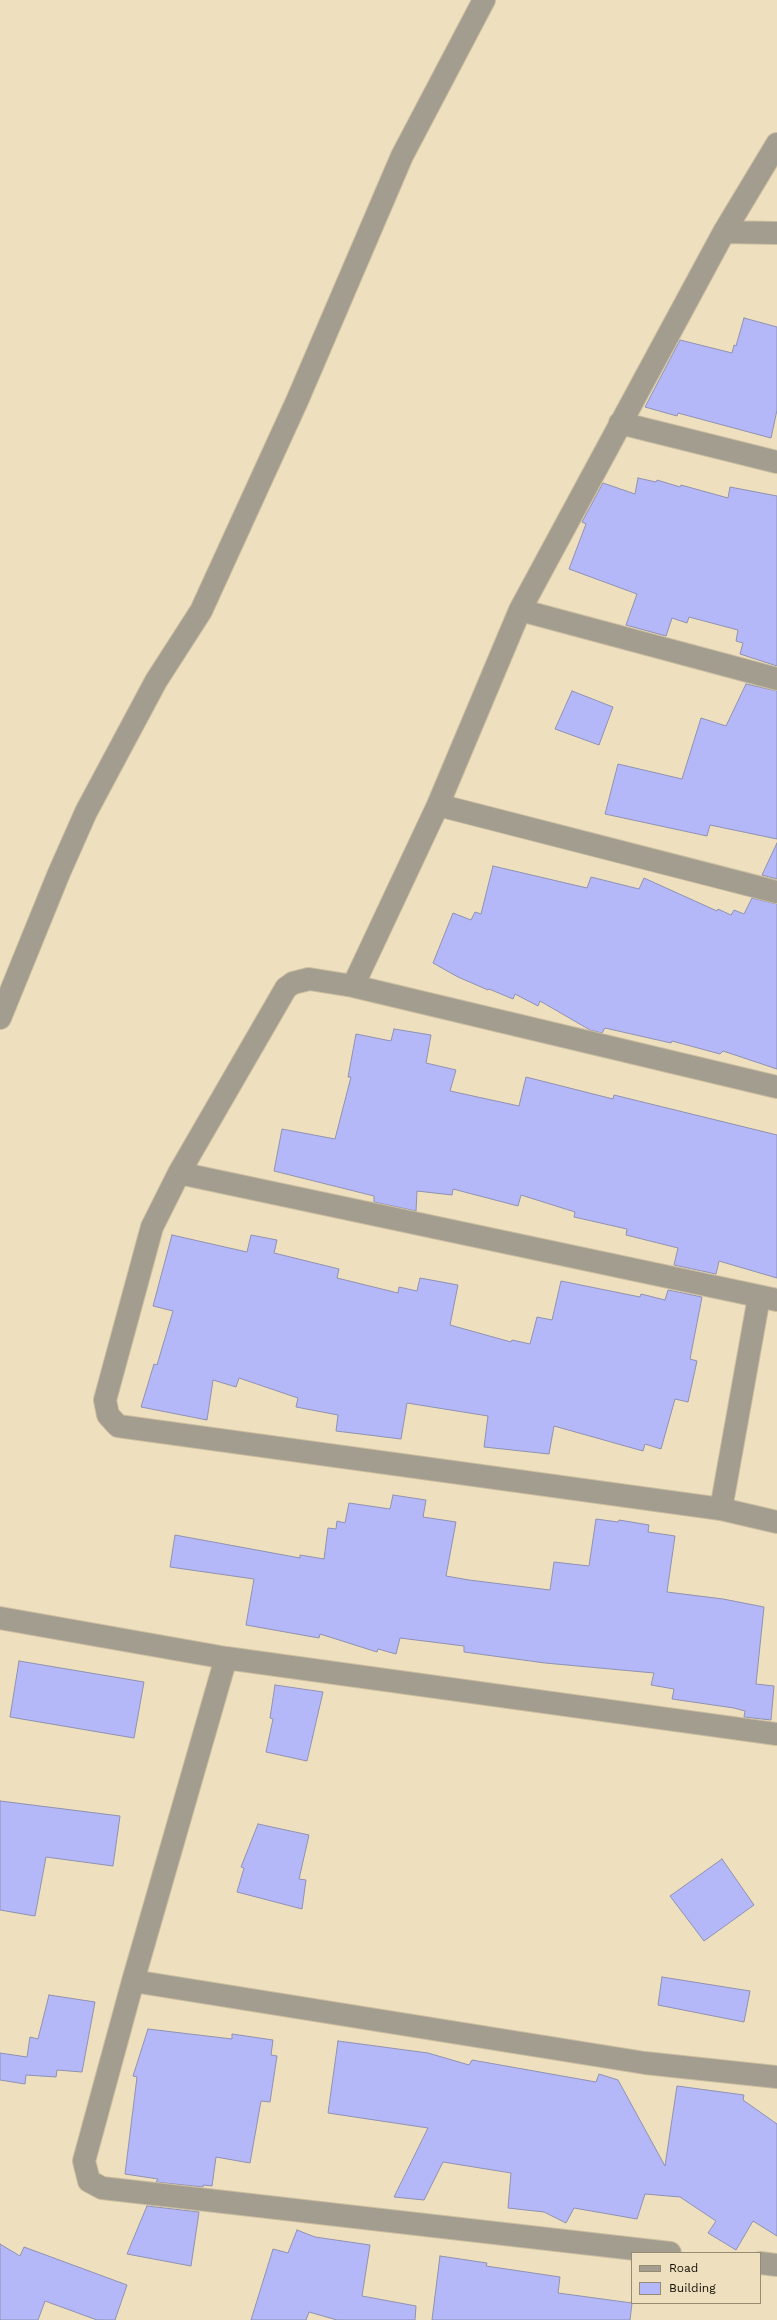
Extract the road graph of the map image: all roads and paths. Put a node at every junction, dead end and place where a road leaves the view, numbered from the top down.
1 (484, 0) edge
2 (777, 144) edge
3 (724, 232) junction
4 (777, 234) edge
5 (620, 423) junction
6 (777, 462) edge
7 (520, 610) junction
8 (777, 679) edge
9 (438, 805) junction
10 (777, 892) edge
11 (353, 986) junction
12 (0, 1018) edge
13 (777, 1087) edge
14 (179, 1173) junction
15 (768, 1298) edge
16 (721, 1509) junction
17 (777, 1522) edge
18 (0, 1618) edge
19 (226, 1658) junction
20 (777, 1734) edge
21 (133, 1981) junction
22 (777, 2077) edge
23 (661, 2252) edge
24 (761, 2263) edge
25 (777, 2265) edge

1 - 12 street
2 - 3 street
3 - 4 street
3 - 5 street
5 - 6 street
5 - 7 street
7 - 8 street
7 - 9 street
9 - 10 street
9 - 11 street
11 - 13 street
11 - 14 street
14 - 15 street
14 - 16 street
15 - 16 street
16 - 17 street
18 - 19 street
19 - 20 street
19 - 21 street
21 - 22 street
21 - 23 street
24 - 25 street

